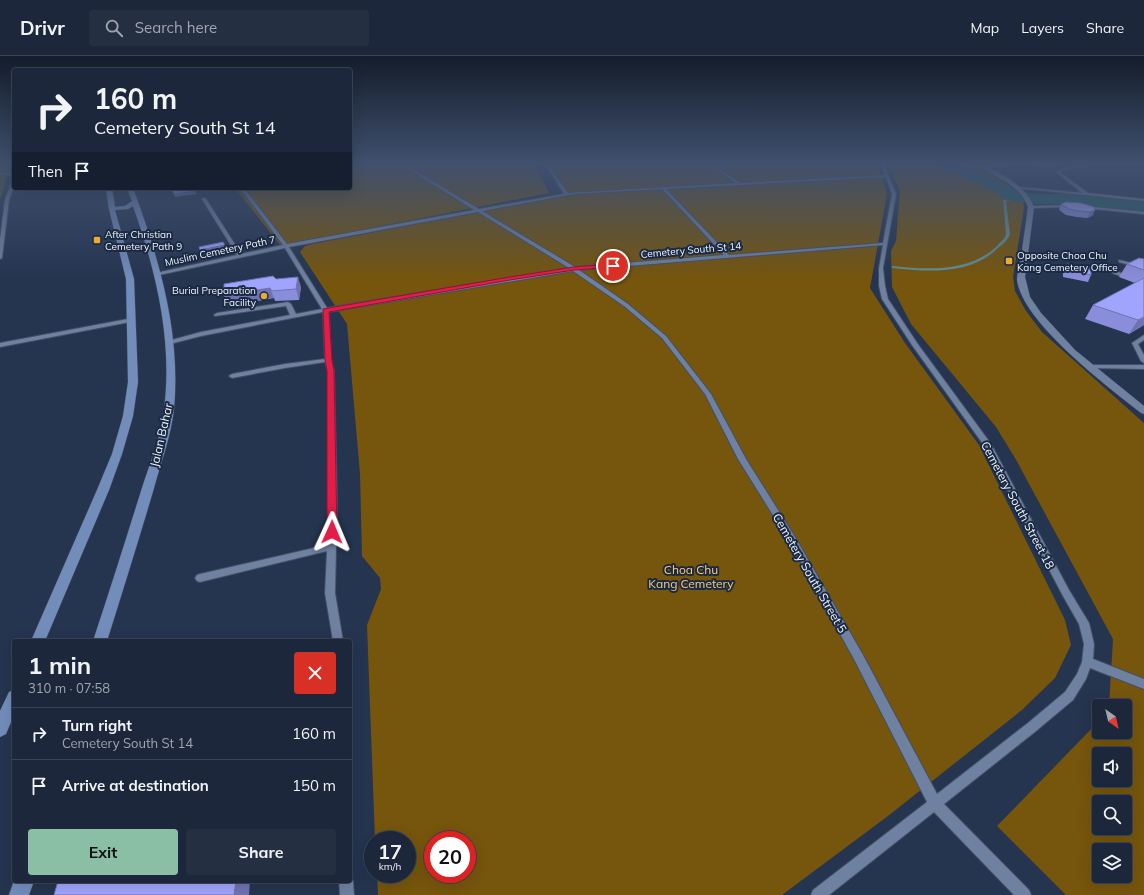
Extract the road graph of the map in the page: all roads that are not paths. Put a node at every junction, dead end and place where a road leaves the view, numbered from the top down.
1 (7, 202) edge
2 (111, 202) edge
3 (135, 202) joint
4 (206, 202) edge
5 (253, 202) edge
6 (463, 202) edge
7 (527, 202) edge
8 (676, 202) edge
9 (893, 202) edge
10 (1029, 202) edge
11 (1039, 202) edge
12 (112, 209) junction
13 (1109, 209) junction
14 (477, 211) junction
15 (1144, 213) edge
16 (1113, 216) dead end
17 (884, 244) junction
18 (286, 246) junction
19 (239, 255) junction
20 (726, 256) junction
21 (0, 258) edge
22 (1121, 261) dead end
23 (1106, 266) dead end
24 (1144, 268) edge
25 (574, 269) junction
26 (159, 273) junction
27 (1123, 275) dead end
28 (326, 310) junction
29 (217, 314) dead end
30 (294, 316) junction
31 (133, 320) junction
32 (1144, 337) edge
33 (170, 342) junction
34 (0, 346) edge
35 (328, 360) junction
36 (1144, 360) edge
37 (1092, 367) junction
38 (1144, 367) edge
39 (232, 376) dead end
40 (1144, 411) edge
41 (332, 547) junction
42 (200, 578) dead end
43 (39, 639) edge
44 (101, 639) edge
45 (338, 639) edge
46 (1087, 662) junction
47 (1144, 684) edge
48 (12, 702) edge
49 (0, 729) edge
50 (935, 804) junction
51 (23, 883) edge
52 (346, 883) edge
53 (19, 895) edge
54 (347, 895) edge
55 (818, 895) edge
56 (1024, 895) edge

1 - 21 lane
2 - 12 main road
3 - 12 main road
3 - 26 main road, Jalan Bahar
4 - 19 lane
5 - 18 lane
6 - 14 lane, Cemetery South Street 5
7 - 14 lane, Muslim Cemetery Path 7
8 - 20 lane
9 - 17 lane, Cemetery South Street 18
10 - 37 street
11 - 13 lane
12 - 31 main road
13 - 15 lane
13 - 16 lane
14 - 18 lane, Muslim Cemetery Path 7
14 - 25 lane, Cemetery South Street 5
17 - 20 lane, Cemetery South St 14
17 - 46 lane, Cemetery South Street 18
18 - 19 lane, Muslim Cemetery Path 7
18 - 28 lane
19 - 26 lane, Muslim Cemetery Path 7
20 - 25 lane, Cemetery South St 14
22 - 24 lane
23 - 27 lane
25 - 28 lane, Cemetery South St 14
25 - 50 lane, Cemetery South Street 5
26 - 33 main road, Jalan Bahar
28 - 30 lane, Cemetery South St 14
28 - 35 lane
29 - 30 lane
30 - 33 lane, Cemetery South St 14
31 - 34 lane
31 - 43 main road
32 - 36 lane
33 - 44 main road, Jalan Bahar
35 - 39 lane
35 - 41 lane
37 - 38 lane
37 - 40 street
41 - 42 lane
41 - 45 lane
46 - 47 lane
46 - 50 lane, Cemetery South Street 18
48 - 49 main road
50 - 55 lane, Cemetery South Street 18
50 - 56 lane, Cemetery South Street 5
51 - 53 main road
52 - 54 lane

